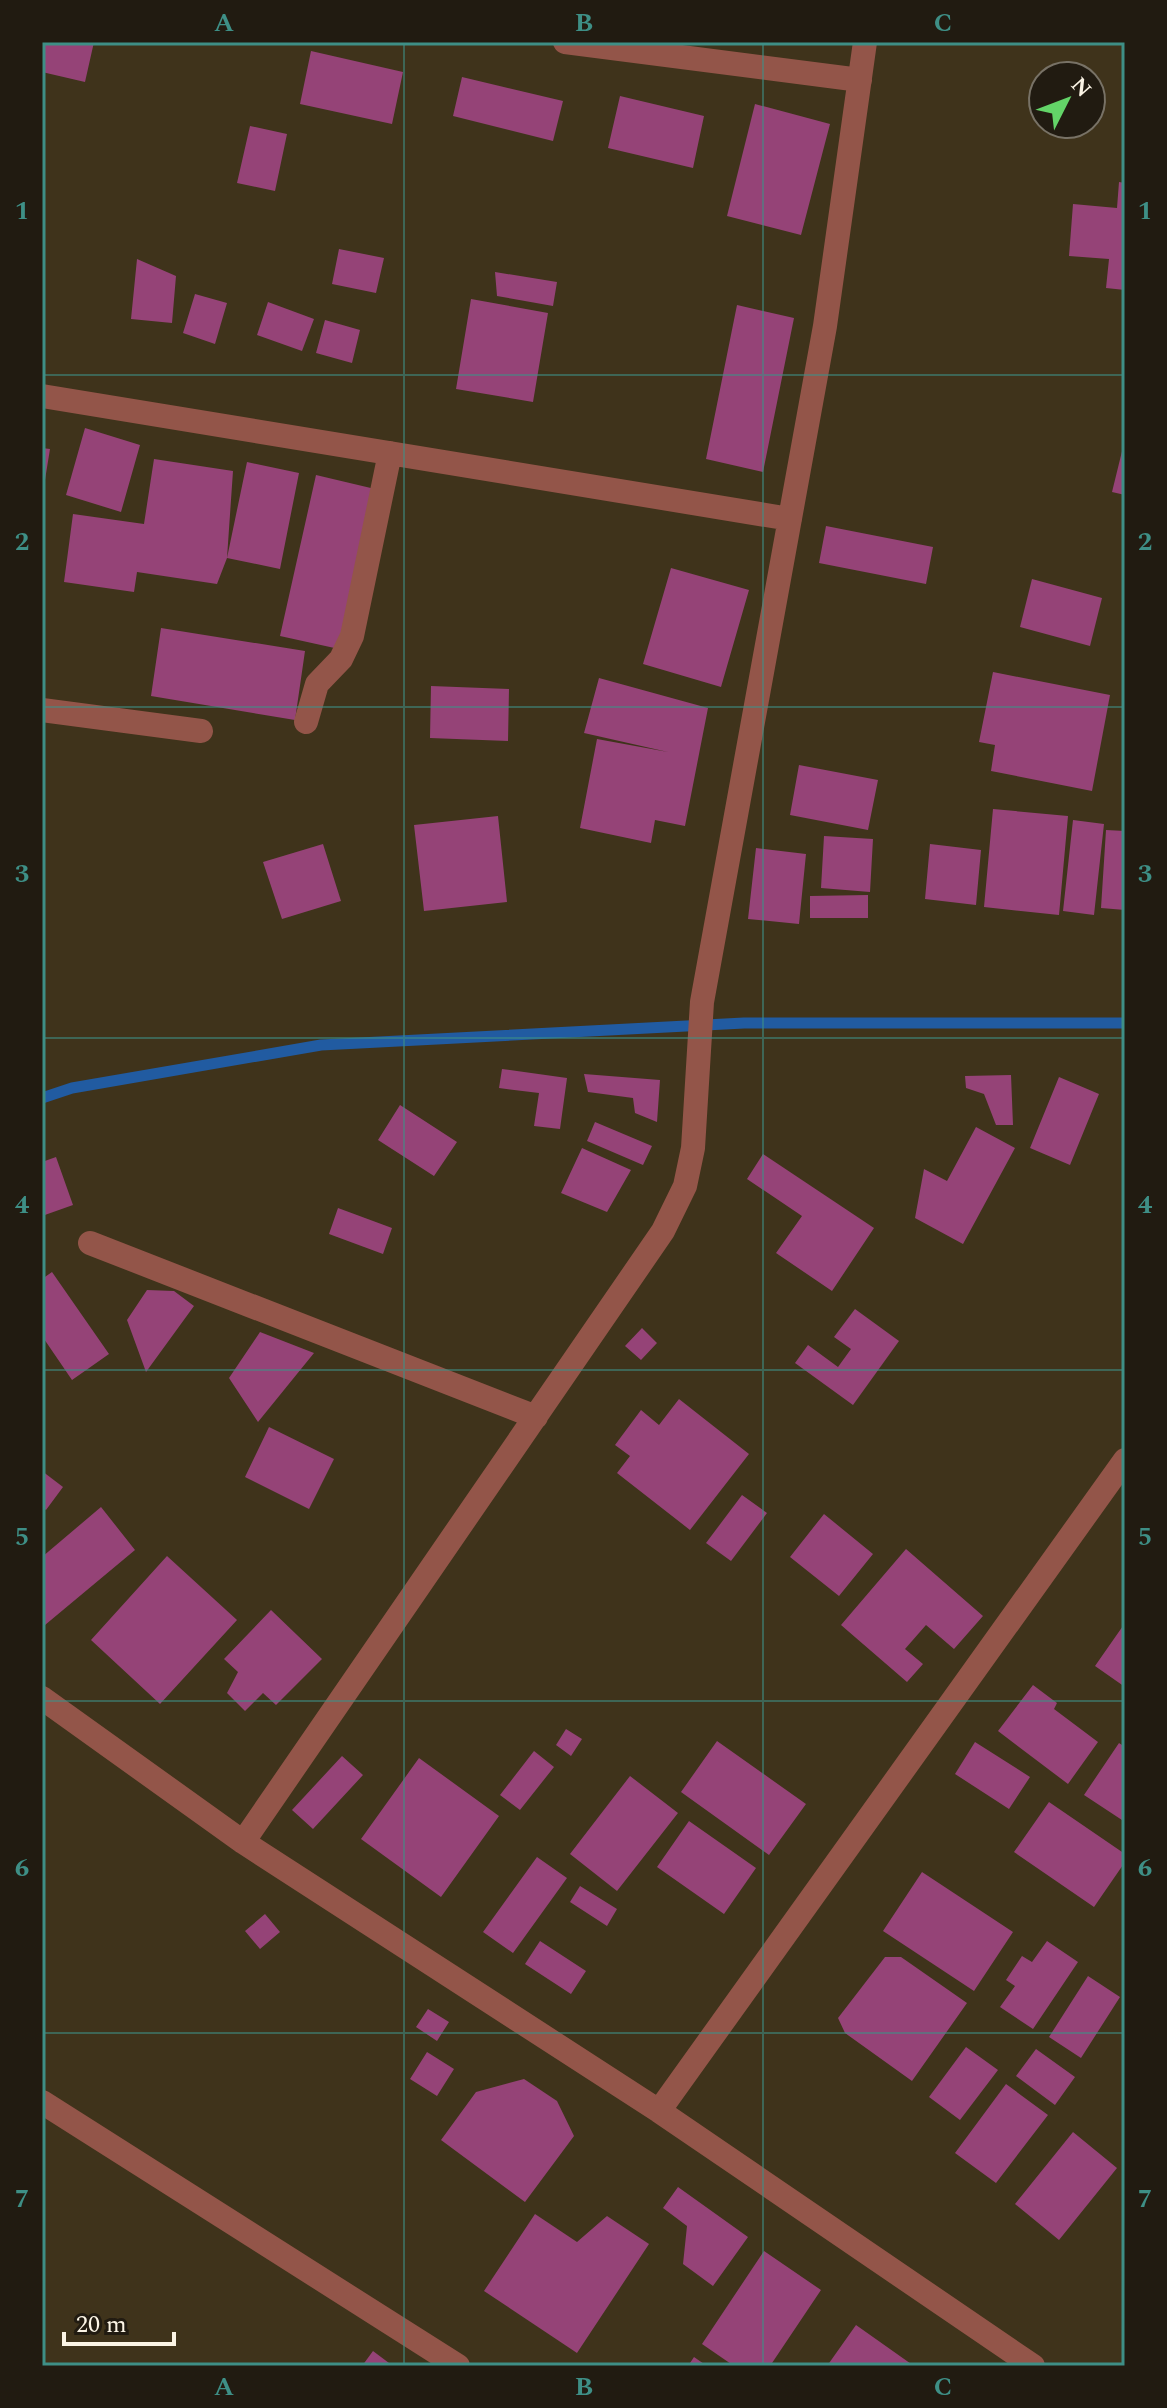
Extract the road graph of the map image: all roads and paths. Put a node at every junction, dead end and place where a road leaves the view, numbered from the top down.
1 (565, 42) edge
2 (865, 42) edge
3 (860, 80) junction
4 (42, 396) edge
5 (390, 453) junction
6 (790, 519) junction
7 (42, 710) edge
8 (306, 722) dead end
9 (201, 731) dead end
10 (90, 1243) dead end
11 (536, 1417) junction
12 (1125, 1460) edge
13 (42, 1698) edge
14 (243, 1842) junction
15 (42, 2102) edge
16 (659, 2111) junction
17 (458, 2366) edge
18 (1033, 2366) edge

1 - 3 street
2 - 3 street
3 - 6 street
4 - 5 street
5 - 6 street
5 - 8 street
6 - 11 street
7 - 9 street
10 - 11 street
11 - 14 street
12 - 16 street
13 - 14 street
14 - 16 street
15 - 17 street
16 - 18 street

